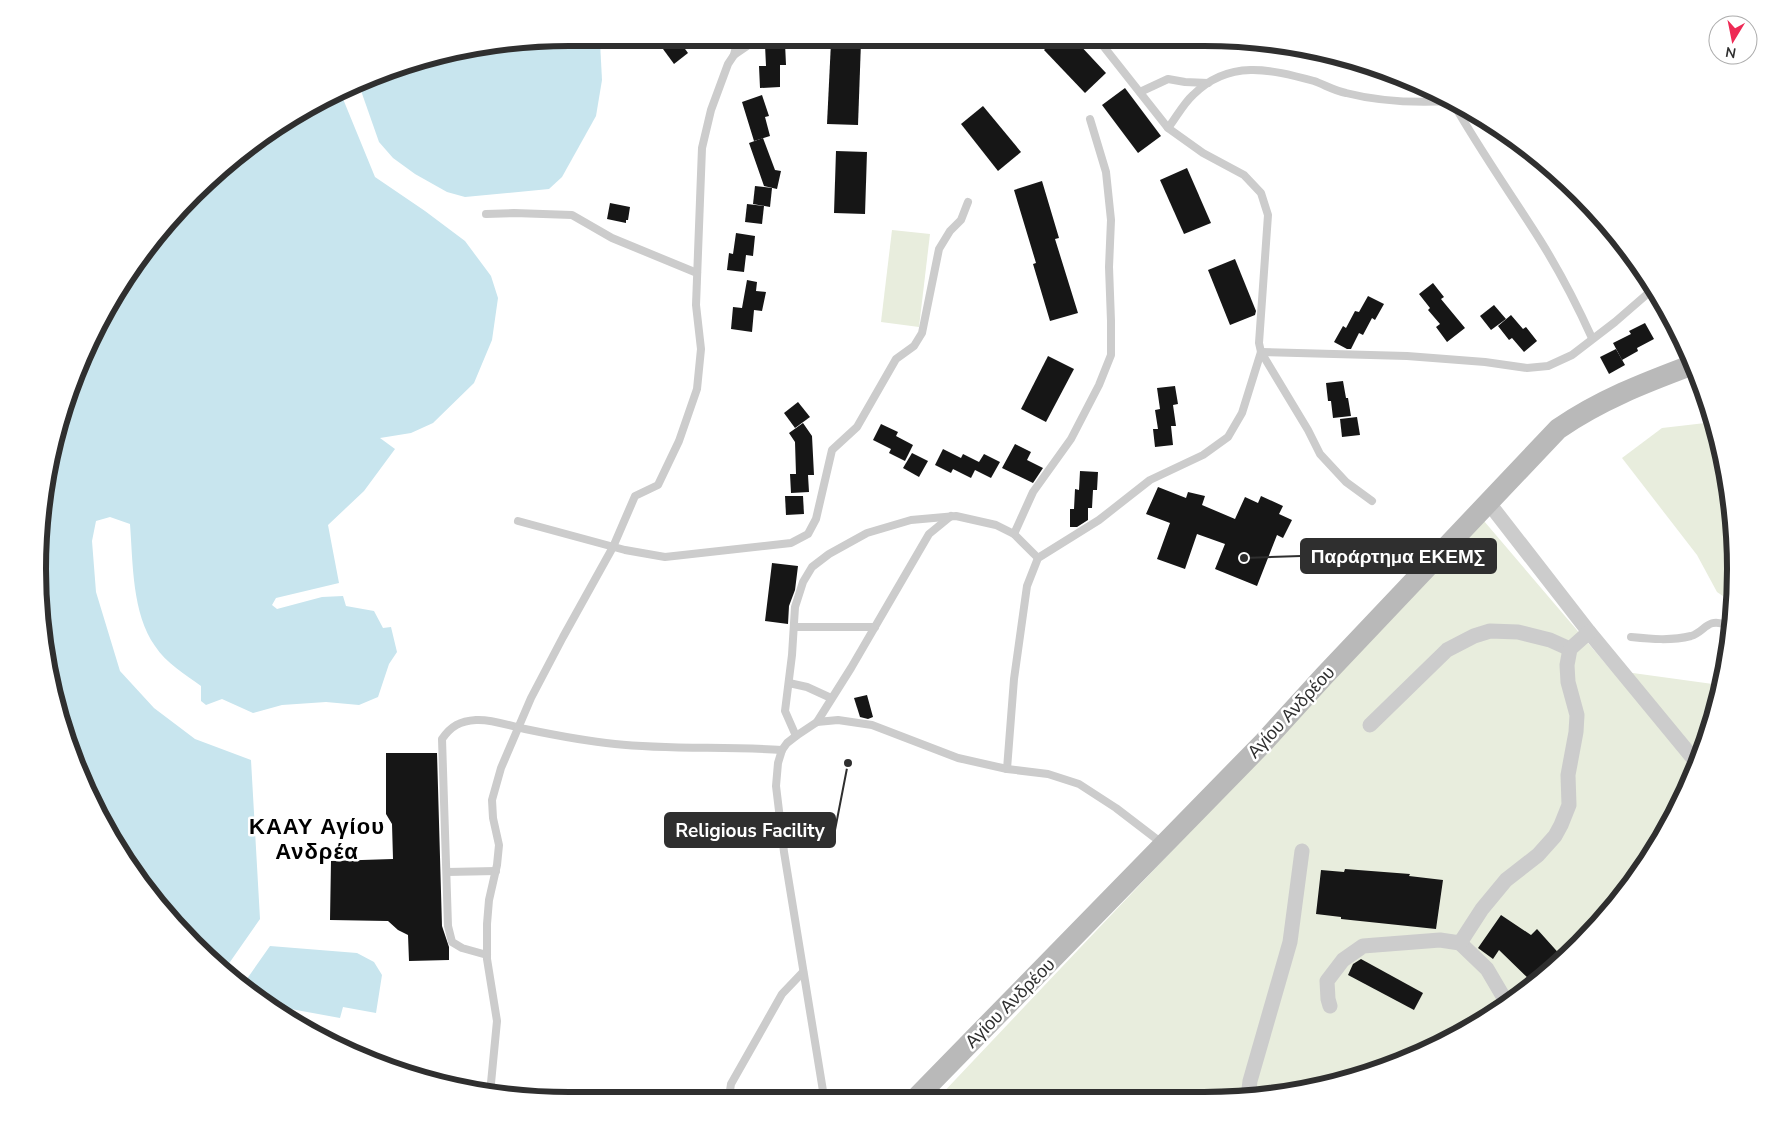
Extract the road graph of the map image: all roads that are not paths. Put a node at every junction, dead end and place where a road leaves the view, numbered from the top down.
1 (735, 46) edge
2 (748, 46) edge
3 (1103, 46) edge
4 (734, 55) junction
5 (1208, 83) junction
6 (1140, 92) junction
7 (1438, 102) edge
8 (1458, 112) edge
9 (1090, 119) dead end
10 (1168, 128) junction
11 (968, 202) dead end
12 (486, 214) dead end
13 (697, 273) junction
14 (1648, 293) edge
15 (1592, 338) junction
16 (1261, 352) junction
17 (1686, 367) edge
18 (1372, 501) dead end
19 (1488, 502) junction
20 (951, 516) junction
21 (518, 521) dead end
22 (1014, 534) junction
23 (612, 547) junction
24 (1038, 558) junction
25 (1724, 624) edge
26 (875, 626) junction
27 (794, 627) junction
28 (1589, 632) junction
29 (1631, 638) dead end
30 (1570, 649) junction
31 (789, 683) junction
32 (831, 698) junction
33 (817, 722) junction
34 (1370, 725) dead end
35 (518, 728) junction
36 (796, 736) junction
37 (782, 750) junction
38 (1692, 757) edge
39 (1007, 768) junction
40 (1164, 845) junction
41 (1302, 851) dead end
42 (496, 871) junction
43 (447, 872) junction
44 (1460, 944) junction
45 (487, 955) junction
46 (803, 972) junction
47 (1503, 997) edge
48 (1330, 1006) dead end
49 (491, 1086) edge
50 (1249, 1090) edge
51 (729, 1092) edge
52 (823, 1092) edge
53 (922, 1092) edge

1 - 4 lane
2 - 4 lane
3 - 6 lane
4 - 13 lane
5 - 6 lane
5 - 7 lane
5 - 10 lane
6 - 10 lane
8 - 15 lane
9 - 22 lane
10 - 16 lane
11 - 23 lane
12 - 13 lane
13 - 23 lane
14 - 15 lane
15 - 16 lane
16 - 18 lane
16 - 24 lane
17 - 19 main road, Αγίου Ανδρέου
19 - 28 street
19 - 40 main road, Αγίου Ανδρέου
20 - 22 lane
20 - 26 lane
20 - 27 lane
21 - 23 lane
22 - 24 lane
23 - 35 lane
24 - 39 lane
25 - 29 lane
26 - 27 lane
26 - 32 lane
27 - 31 lane
28 - 30 street
28 - 38 street
30 - 34 street
30 - 44 street
31 - 32 lane
31 - 36 lane
32 - 33 lane
33 - 36 lane
33 - 39 lane
35 - 37 lane
35 - 42 lane
35 - 43 lane
36 - 37 lane
37 - 46 lane
39 - 40 lane
40 - 53 main road, Αγίου Ανδρέου
41 - 50 street
42 - 43 lane
42 - 45 lane
43 - 45 lane
44 - 47 street
44 - 48 street
45 - 49 lane
46 - 51 lane
46 - 52 lane

